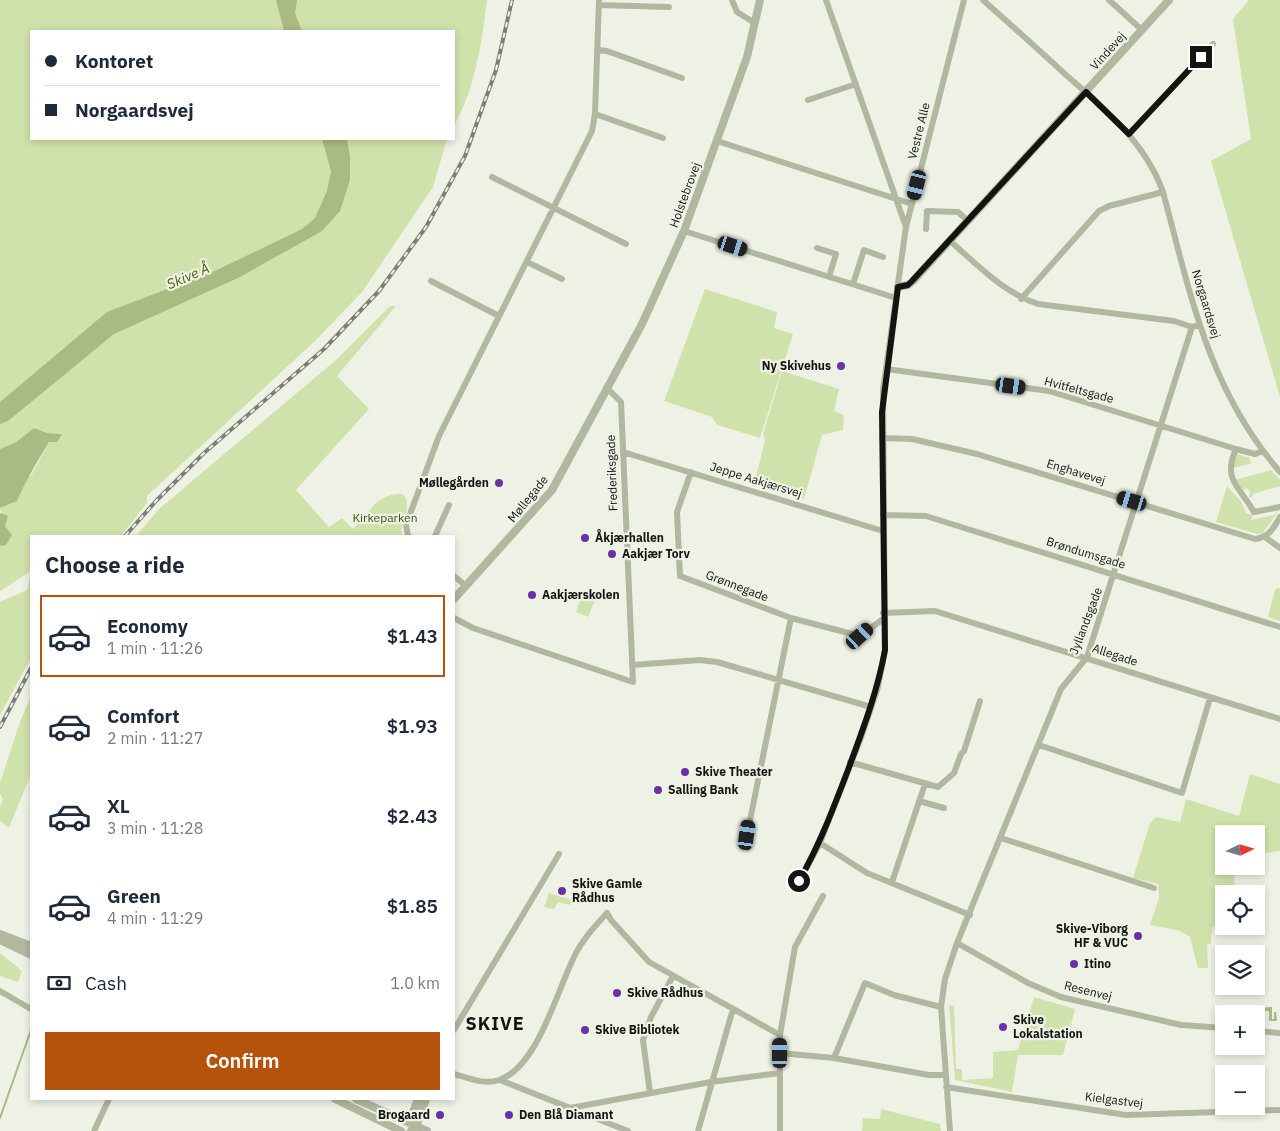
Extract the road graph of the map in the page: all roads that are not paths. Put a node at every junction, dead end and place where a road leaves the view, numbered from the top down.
1 (732, 0) edge
2 (760, 0) edge
3 (826, 0) edge
4 (964, 0) edge
5 (984, 0) edge
6 (1109, 0) edge
7 (1169, 0) edge
8 (599, 2) edge
9 (669, 7) dead end
10 (755, 23) junction
11 (1142, 30) junction
12 (1213, 44) dead end
13 (598, 50) junction
14 (682, 78) dead end
15 (856, 84) junction
16 (1086, 92) junction
17 (808, 100) dead end
18 (595, 114) junction
19 (1129, 134) junction
20 (663, 138) dead end
21 (717, 141) junction
22 (492, 177) dead end
23 (1163, 192) junction
24 (896, 199) junction
25 (912, 204) junction
26 (553, 209) junction
27 (967, 220) junction
28 (906, 228) junction
29 (926, 229) dead end
30 (684, 231) junction
31 (950, 241) junction
32 (626, 244) dead end
33 (817, 248) dead end
34 (883, 256) dead end
35 (527, 262) junction
36 (829, 277) junction
37 (562, 279) dead end
38 (431, 281) dead end
39 (853, 284) junction
40 (898, 287) junction
41 (896, 298) junction
42 (1021, 298) junction
43 (499, 316) junction
44 (1196, 326) junction
45 (886, 369) junction
46 (608, 389) junction
47 (1161, 425) junction
48 (882, 438) junction
49 (1236, 448) junction
50 (1262, 451) junction
51 (622, 452) junction
52 (691, 472) junction
53 (1280, 472) edge
54 (1136, 502) junction
55 (449, 506) dead end
56 (1280, 507) edge
57 (883, 515) junction
58 (1280, 517) edge
59 (883, 531) junction
60 (408, 535) edge
61 (435, 535) edge
62 (1265, 537) junction
63 (1280, 548) edge
64 (1115, 574) junction
65 (455, 577) edge
66 (466, 585) junction
67 (455, 598) edge
68 (883, 616) junction
69 (791, 618) junction
70 (455, 619) edge
71 (1280, 627) edge
72 (1087, 657) junction
73 (632, 665) junction
74 (777, 679) junction
75 (1210, 698) junction
76 (980, 701) dead end
77 (872, 707) junction
78 (1280, 719) edge
79 (1039, 745) junction
80 (850, 762) junction
81 (925, 784) junction
82 (919, 801) junction
83 (944, 808) dead end
84 (747, 835) dead end
85 (1001, 838) junction
86 (820, 844) junction
87 (559, 854) dead end
88 (799, 881) dead end
89 (892, 882) junction
90 (1154, 888) dead end
91 (823, 896) dead end
92 (970, 915) junction
93 (0, 934) edge
94 (0, 940) edge
95 (957, 944) junction
96 (29, 947) edge
97 (673, 976) junction
98 (0, 991) edge
99 (30, 1007) edge
100 (941, 1008) junction
101 (733, 1009) junction
102 (1215, 1027) edge
103 (455, 1028) edge
104 (1265, 1032) edge
105 (1280, 1033) edge
106 (780, 1034) junction
107 (780, 1053) junction
108 (834, 1058) junction
109 (780, 1072) junction
110 (455, 1074) edge
111 (945, 1075) junction
112 (500, 1080) junction
113 (711, 1082) junction
114 (946, 1087) junction
115 (650, 1093) junction
116 (110, 1100) edge
117 (336, 1100) edge
118 (358, 1100) edge
119 (418, 1100) edge
120 (426, 1100) edge
121 (570, 1108) junction
122 (1280, 1110) edge
123 (413, 1128) edge
124 (94, 1131) edge
125 (401, 1131) edge
126 (427, 1131) edge
127 (628, 1131) edge
128 (698, 1131) edge
129 (780, 1131) edge
130 (950, 1131) edge

1 - 10 street
2 - 10 street, Holstebrovej
3 - 15 street
4 - 25 street, Vestre Alle
5 - 16 street, Norgaardsvej
6 - 11 street
7 - 11 street, Vindevej
8 - 9 street
8 - 13 street
10 - 21 street, Holstebrovej
11 - 16 street, Vindevej
12 - 19 street
13 - 14 street
13 - 18 street
15 - 17 street
15 - 24 street
16 - 19 street, Norgaardsvej
16 - 27 street, Vindevej
18 - 20 street
18 - 26 street
19 - 23 street, Norgaardsvej
21 - 24 street
21 - 30 street, Holstebrovej
22 - 26 street
23 - 42 street
23 - 44 street, Norgaardsvej
24 - 25 street
24 - 28 street
25 - 28 street, Vestre Alle
26 - 32 street
26 - 35 street
27 - 29 street
27 - 31 street, Vindevej
28 - 40 street, Vestre Alle
30 - 36 street
30 - 46 street, Holstebrovej
31 - 40 street, Vindevej
31 - 42 street
33 - 36 street
34 - 39 street
35 - 37 street
35 - 43 street
36 - 39 street
38 - 43 street
39 - 41 street
40 - 41 street, Vestre Alle
41 - 45 street, Vestre Alle
42 - 44 street
43 - 60 street
44 - 47 street, Jyllandsgade
44 - 50 street, Norgaardsvej
45 - 47 street, Hvitfeltsgade
45 - 48 street, Vestre Alle
46 - 51 street, Frederiksgade
46 - 66 street, Møllegade
47 - 49 street, Hvitfeltsgade
47 - 54 street, Jyllandsgade
48 - 54 street, Enghavevej
48 - 57 street, Vestre Alle
49 - 50 street, Hvitfeltsgade
49 - 56 street
50 - 53 street, Norgaardsvej
51 - 52 street, Jeppe Aakjærsvej
51 - 73 street, Frederiksgade
52 - 59 street, Jeppe Aakjærsvej
52 - 69 street, Grønnegade
54 - 62 street, Enghavevej
54 - 64 street, Jyllandsgade
55 - 61 street
57 - 59 street, Vestre Alle
57 - 64 street, Brøndumsgade
58 - 62 street
59 - 68 street, Vestre Alle
62 - 63 street
64 - 71 street, Brøndumsgade
64 - 72 street, Jyllandsgade
65 - 66 street
66 - 67 street, Møllegade
68 - 69 street, Grønnegade
68 - 72 street, Allegade
68 - 77 street, Vestre Alle
69 - 74 street
70 - 73 street, Frederiksgade
72 - 75 street, Allegade
72 - 79 street, Jyllandsgade
73 - 74 street
74 - 77 street
74 - 84 street
75 - 78 street, Allegade
75 - 79 street
76 - 81 street
77 - 80 street, Vestre Alle
79 - 85 street, Jyllandsgade
80 - 81 street
80 - 86 street, Vestre Alle
81 - 82 street
82 - 83 street
82 - 89 street
85 - 90 street
85 - 92 street, Jyllandsgade
86 - 88 street, Vestre Alle
86 - 89 street
87 - 103 street
89 - 92 street
91 - 106 street
92 - 95 street, Jyllandsgade
93 - 96 street
94 - 96 street
95 - 100 street, Jyllandsgade
95 - 102 street, Resenvej
97 - 101 street
97 - 112 street
97 - 115 street
98 - 99 street
100 - 108 street
100 - 111 street, Jyllandsgade
101 - 106 street
101 - 113 street
104 - 105 street
106 - 107 street
107 - 108 street
107 - 109 street
108 - 111 street
109 - 113 street
109 - 129 street
110 - 112 street
111 - 114 street, Jyllandsgade
112 - 121 street
113 - 115 street
113 - 128 street
114 - 122 street, Kielgastvej
114 - 130 street, Jyllandsgade
115 - 121 street
116 - 124 street
117 - 125 street
118 - 123 street
119 - 123 street
120 - 123 street
121 - 127 street
123 - 126 street

